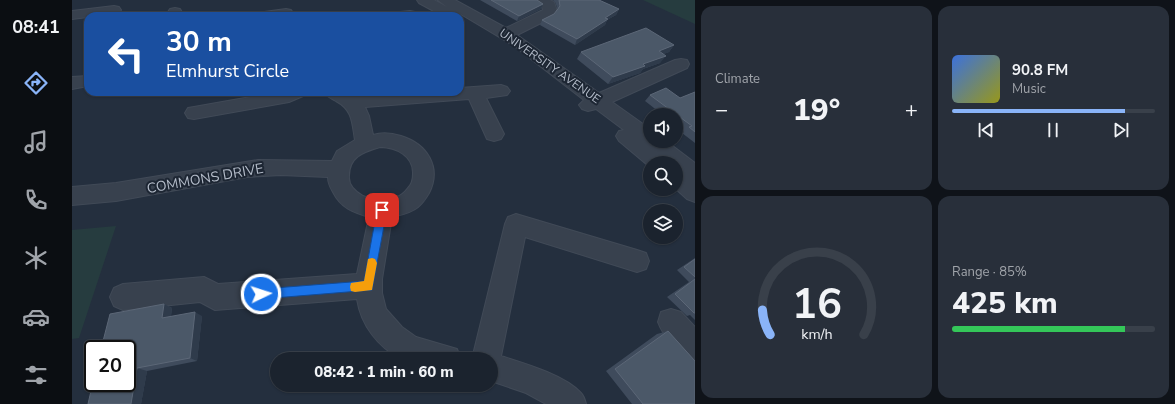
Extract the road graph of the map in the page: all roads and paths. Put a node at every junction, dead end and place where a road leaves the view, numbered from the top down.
1 (76, 0) edge
2 (424, 0) edge
3 (446, 0) edge
4 (539, 0) edge
5 (72, 7) edge
6 (114, 10) dead end
7 (97, 12) edge
8 (446, 12) edge
9 (84, 14) edge
10 (72, 15) edge
11 (464, 22) edge
12 (506, 34) junction
13 (681, 64) dead end
14 (84, 82) edge
15 (72, 83) edge
16 (501, 91) dead end
17 (475, 93) junction
18 (464, 94) edge
19 (289, 96) edge
20 (340, 96) edge
21 (434, 96) edge
22 (352, 102) junction
23 (593, 103) junction
24 (194, 112) dead end
25 (494, 134) dead end
26 (643, 135) edge
27 (365, 142) junction
28 (661, 148) edge
29 (652, 156) edge
30 (338, 169) junction
31 (695, 174) edge
32 (683, 182) edge
33 (695, 193) edge
34 (72, 196) edge
35 (382, 210) junction
36 (637, 261) dead end
37 (369, 286) junction
38 (123, 297) dead end
39 (671, 322) dead end
40 (695, 347) edge
41 (415, 352) edge
42 (488, 352) edge
43 (498, 369) edge
44 (571, 404) edge

1 - 5 street
2 - 8 street
3 - 12 street, UNIVERSITY AVENUE
4 - 12 street
6 - 7 street
9 - 10 street
11 - 23 street, UNIVERSITY AVENUE
12 - 23 street, UNIVERSITY AVENUE
13 - 23 street
14 - 15 street
16 - 17 street
17 - 18 street
17 - 25 street
19 - 24 street
20 - 22 street
21 - 22 street
22 - 27 street
23 - 26 street, UNIVERSITY AVENUE
23 - 29 street, UNIVERSITY AVENUE
27 - 30 street
27 - 35 street
28 - 31 street, UNIVERSITY AVENUE
30 - 34 street, COMMONS DRIVE
30 - 35 street
32 - 33 street
35 - 37 street
36 - 42 street
37 - 38 street
37 - 41 street
39 - 40 street
43 - 44 street

